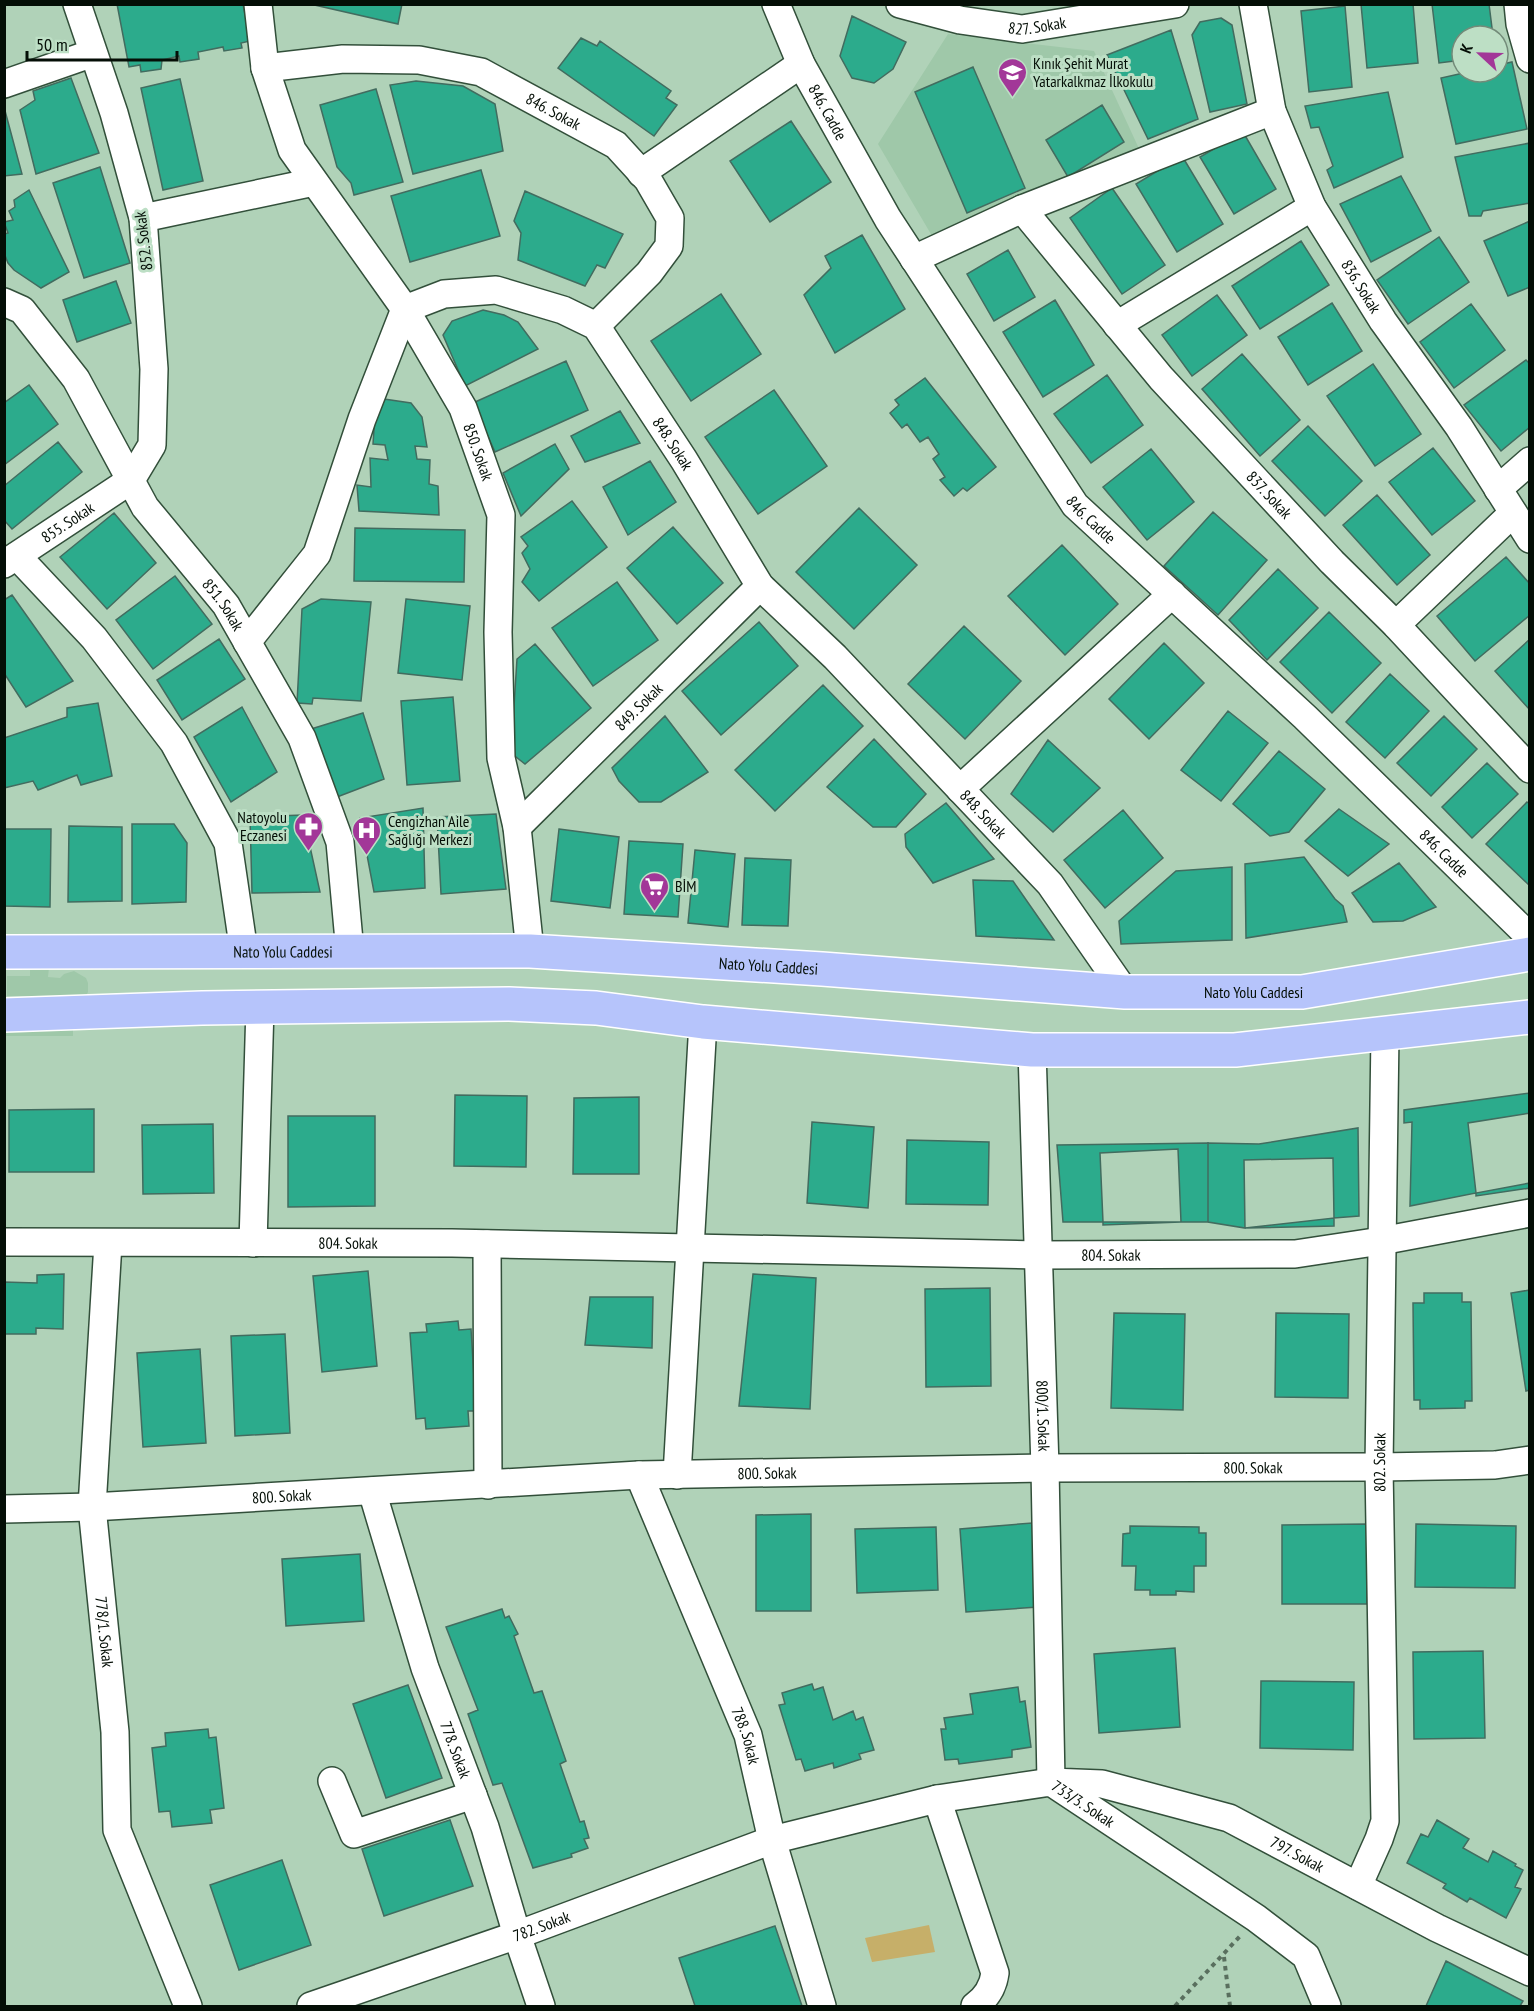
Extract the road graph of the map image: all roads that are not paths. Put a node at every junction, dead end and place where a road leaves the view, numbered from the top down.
1 (77, 4) edge
2 (258, 4) edge
3 (776, 4) edge
4 (900, 4) edge
5 (1175, 4) edge
6 (1253, 4) edge
7 (1518, 4) edge
8 (93, 53) junction
9 (1530, 59) edge
10 (801, 64) junction
11 (265, 68) junction
12 (4, 84) edge
13 (1272, 111) junction
14 (641, 173) junction
15 (314, 182) junction
16 (1312, 207) junction
17 (1022, 209) junction
18 (142, 218) junction
19 (914, 259) junction
20 (4, 302) edge
21 (405, 309) junction
22 (1117, 325) junction
23 (596, 326) junction
24 (1530, 461) edge
25 (131, 480) junction
26 (1498, 489) junction
27 (1513, 513) junction
28 (1530, 539) edge
29 (11, 560) edge
30 (760, 586) junction
31 (1172, 594) junction
32 (1396, 624) junction
33 (247, 642) junction
34 (1530, 769) edge
35 (960, 789) junction
36 (517, 827) junction
37 (1530, 937) edge
38 (530, 951) junction
39 (4, 952) edge
40 (244, 952) junction
41 (350, 952) junction
42 (1530, 954) edge
43 (1125, 992) junction
44 (260, 1007) junction
45 (4, 1015) edge
46 (1530, 1017) edge
47 (703, 1022) junction
48 (1385, 1033) junction
49 (1032, 1050) junction
50 (1530, 1213) edge
51 (4, 1242) edge
52 (1381, 1242) junction
53 (108, 1243) junction
54 (253, 1243) junction
55 (487, 1244) junction
56 (690, 1247) junction
57 (1038, 1255) junction
58 (1530, 1460) edge
59 (1378, 1467) junction
60 (1046, 1468) junction
61 (639, 1475) junction
62 (677, 1475) junction
63 (488, 1485) junction
64 (372, 1491) junction
65 (92, 1507) junction
66 (4, 1509) edge
67 (332, 1781) dead end
68 (1051, 1782) junction
69 (473, 1795) junction
70 (937, 1799) junction
71 (772, 1840) junction
72 (1358, 1886) junction
73 (517, 1935) junction
74 (1530, 1972) edge
75 (188, 2007) edge
76 (311, 2007) edge
77 (541, 2007) edge
78 (822, 2007) edge
79 (975, 2007) edge
80 (1327, 2007) edge

1 - 8 street, 852. Sokak
2 - 11 street, 850. Sokak
3 - 10 street, 846. Cadde
4 - 5 street, 827. Sokak
6 - 13 street, 836. Sokak
7 - 9 street
8 - 12 street
8 - 18 street, 852. Sokak
10 - 14 street
10 - 19 street, 846. Cadde
11 - 14 street, 846. Sokak
11 - 15 street, 850. Sokak
13 - 16 street, 836. Sokak
13 - 17 street
14 - 23 street, 846. Sokak
15 - 18 street
15 - 21 street, 850. Sokak
16 - 22 street
16 - 26 street, 836. Sokak
17 - 19 street
17 - 22 street, 837. Sokak
18 - 25 street, 852. Sokak
19 - 31 street, 846. Cadde
20 - 25 street, 851. Sokak
21 - 23 street
21 - 33 street
21 - 36 street, 850. Sokak
22 - 32 street, 837. Sokak
23 - 30 street, 848. Sokak
24 - 26 street
25 - 29 street, 855. Sokak
25 - 33 street, 851. Sokak
26 - 27 street, 836. Sokak
27 - 28 street, 836. Sokak
27 - 32 street
29 - 40 street
30 - 35 street, 848. Sokak
30 - 36 street, 849. Sokak
31 - 35 street
31 - 37 street, 846. Cadde
32 - 34 street, 837. Sokak
33 - 41 street, 851. Sokak
35 - 43 street, 848. Sokak
36 - 38 street, 850. Sokak
38 - 41 main road, Nato Yolu Caddesi
38 - 43 main road, Nato Yolu Caddesi
39 - 40 main road, Nato Yolu Caddesi
40 - 41 main road, Nato Yolu Caddesi
42 - 43 main road, Nato Yolu Caddesi
44 - 45 main road
44 - 47 main road
44 - 54 street
46 - 48 main road
47 - 49 main road
47 - 56 street
48 - 49 main road
48 - 52 street, 802. Sokak
49 - 57 street, 800/1. Sokak
50 - 52 street, 804. Sokak
51 - 53 street, 804. Sokak
52 - 57 street, 804. Sokak
52 - 59 street, 802. Sokak
53 - 54 street, 804. Sokak
53 - 65 street, 778/1. Sokak
54 - 55 street, 804. Sokak
55 - 56 street, 804. Sokak
55 - 63 street
56 - 57 street, 804. Sokak
56 - 62 street
57 - 60 street, 800/1. Sokak
58 - 59 street, 800. Sokak
59 - 60 street, 800. Sokak
59 - 72 street, 802. Sokak
60 - 62 street, 800. Sokak
60 - 68 street, 800/1. Sokak
61 - 62 street, 800. Sokak
61 - 63 street, 800. Sokak
61 - 71 street, 788. Sokak
63 - 64 street, 800. Sokak
64 - 65 street, 800. Sokak
64 - 69 street, 778. Sokak
65 - 66 street, 800. Sokak
65 - 75 street, 778/1. Sokak
67 - 69 street
68 - 70 street, 733/3. Sokak
68 - 72 street, 797. Sokak
68 - 80 street, 733/3. Sokak
69 - 73 street, 778. Sokak
70 - 71 street, 733/3. Sokak
70 - 79 street
71 - 73 street, 782. Sokak
71 - 78 street, 788. Sokak
72 - 74 street, 797. Sokak
73 - 76 street, 782. Sokak
73 - 77 street, 778. Sokak

